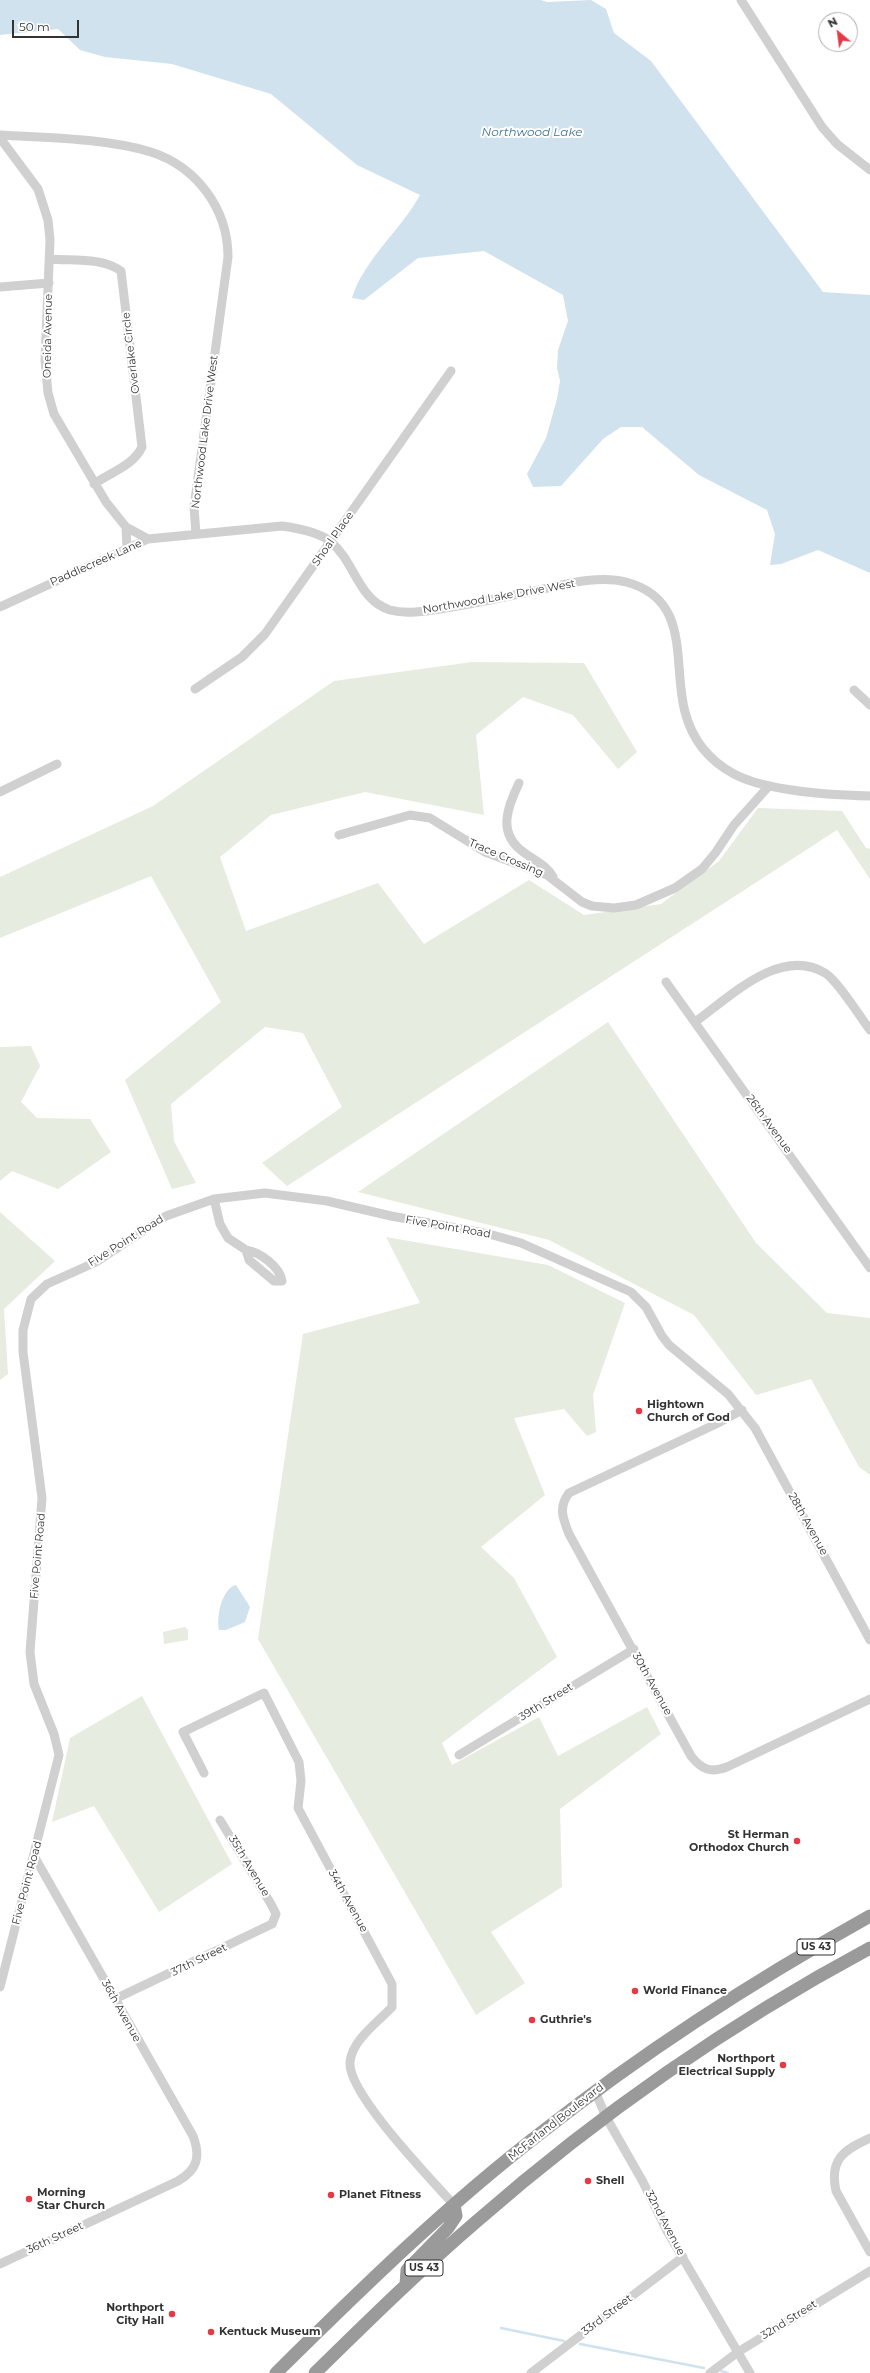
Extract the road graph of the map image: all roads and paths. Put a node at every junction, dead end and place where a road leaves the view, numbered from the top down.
1 (741, 0) edge
2 (0, 137) edge
3 (870, 170) edge
4 (50, 259) junction
5 (49, 283) junction
6 (0, 287) edge
7 (451, 371) dead end
8 (94, 484) junction
9 (126, 527) junction
10 (196, 534) junction
11 (148, 539) junction
12 (331, 541) junction
13 (127, 548) junction
14 (0, 607) edge
15 (195, 689) dead end
16 (854, 690) dead end
17 (870, 705) edge
18 (57, 764) dead end
19 (519, 783) dead end
20 (768, 787) junction
21 (0, 792) edge
22 (870, 796) edge
23 (339, 835) dead end
24 (556, 882) junction
25 (666, 982) dead end
26 (695, 1022) junction
27 (870, 1030) edge
28 (214, 1199) junction
29 (246, 1250) junction
30 (268, 1262) junction
31 (870, 1268) edge
32 (261, 1270) junction
33 (742, 1410) junction
34 (870, 1640) edge
35 (634, 1650) junction
36 (870, 1698) edge
37 (459, 1755) dead end
38 (204, 1773) dead end
39 (220, 1820) dead end
40 (34, 1856) junction
41 (276, 1914) joint
42 (870, 1916) edge
43 (870, 1948) edge
44 (0, 1987) edge
45 (115, 1999) junction
46 (595, 2091) junction
47 (606, 2118) junction
48 (870, 2138) edge
49 (195, 2168) joint
50 (454, 2205) junction
51 (870, 2252) edge
52 (683, 2257) junction
53 (0, 2264) edge
54 (870, 2271) edge
55 (406, 2285) junction
56 (738, 2352) junction
57 (276, 2373) edge
58 (315, 2373) edge
59 (531, 2373) edge
60 (710, 2373) edge
61 (750, 2373) edge

1 - 3 street
2 - 4 street, Oneida Avenue
2 - 10 street, Northwood Lake Drive West
4 - 5 street, Oneida Avenue
4 - 8 street, Overlake Circle
5 - 6 street
5 - 8 street, Oneida Avenue
7 - 12 street, Shoal Place
8 - 9 street, Oneida Avenue
9 - 11 street, Oneida Avenue
9 - 13 street
10 - 11 street, Paddlecreek Lane
10 - 12 street, Northwood Lake Drive West
11 - 13 street, Paddlecreek Lane
12 - 15 street, Shoal Place
12 - 20 street, Northwood Lake Drive West
13 - 14 street, Paddlecreek Lane
16 - 17 street
18 - 21 street
19 - 24 street
20 - 22 street, Northwood Lake Drive West
20 - 24 street, Trace Crossing
23 - 24 street, Trace Crossing
25 - 26 street, 26th Avenue
26 - 27 street
26 - 31 street, 26th Avenue
28 - 29 street
28 - 33 street, Five Point Road
28 - 40 street, Five Point Road
29 - 30 street
29 - 32 street
30 - 32 street
30 - 32 street
33 - 34 street, 28th Avenue
33 - 35 street, 30th Avenue
35 - 36 street, 30th Avenue
35 - 37 street, 39th Street
38 - 50 street, 34th Avenue
39 - 41 street, 35th Avenue
40 - 44 street, Five Point Road
40 - 45 street, 36th Avenue
41 - 45 street, 37th Street
42 - 46 highway, McFarland Boulevard / US 43
43 - 47 highway, US 43
45 - 49 street, 36th Avenue
46 - 47 street, 32nd Avenue
46 - 50 highway, McFarland Boulevard / US 43
47 - 52 street, 32nd Avenue
47 - 55 highway, US 43
48 - 51 street
49 - 53 street, 36th Street
50 - 55 highway
50 - 57 highway, McFarland Boulevard / US 43
52 - 56 street, 32nd Avenue
52 - 59 street, 33rd Street
54 - 56 street, 32nd Street
55 - 58 highway, US 43
56 - 60 street, 32nd Street
56 - 61 street, 32nd Avenue

